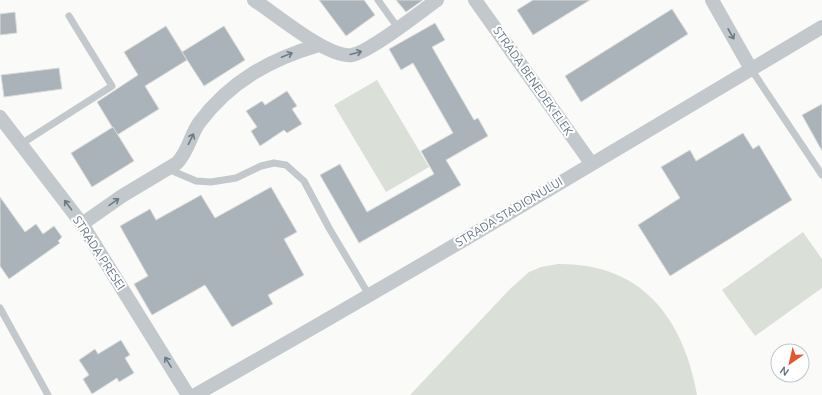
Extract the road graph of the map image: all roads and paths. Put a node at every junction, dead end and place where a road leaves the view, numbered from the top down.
1 (254, 0) edge
2 (378, 0) edge
3 (437, 0) edge
4 (475, 0) edge
5 (712, 0) edge
6 (69, 16) dead end
7 (822, 27) edge
8 (398, 28) junction
9 (319, 45) junction
10 (751, 69) junction
11 (0, 117) edge
12 (21, 144) junction
13 (591, 163) junction
14 (168, 169) junction
15 (822, 175) edge
16 (82, 224) junction
17 (369, 295) junction
18 (0, 308) edge
19 (202, 393) edge
20 (48, 395) edge
21 (188, 395) edge

1 - 9 street
2 - 8 lane
3 - 8 street
4 - 13 street, STRADA BENEDEK ELEK
5 -> 10 street
6 - 12 lane
7 - 10 street, STRADA STADIONULUI
9 -> 8 street
14 -> 9 street
10 - 13 street, STRADA STADIONULUI
10 - 15 lane
11 - 12 street, STRADA PRESEI
16 -> 12 street, STRADA PRESEI
13 - 17 street, STRADA STADIONULUI
16 -> 14 street
14 - 17 lane
21 -> 16 street, STRADA PRESEI
17 - 19 street, STRADA STADIONULUI
18 - 20 lane

